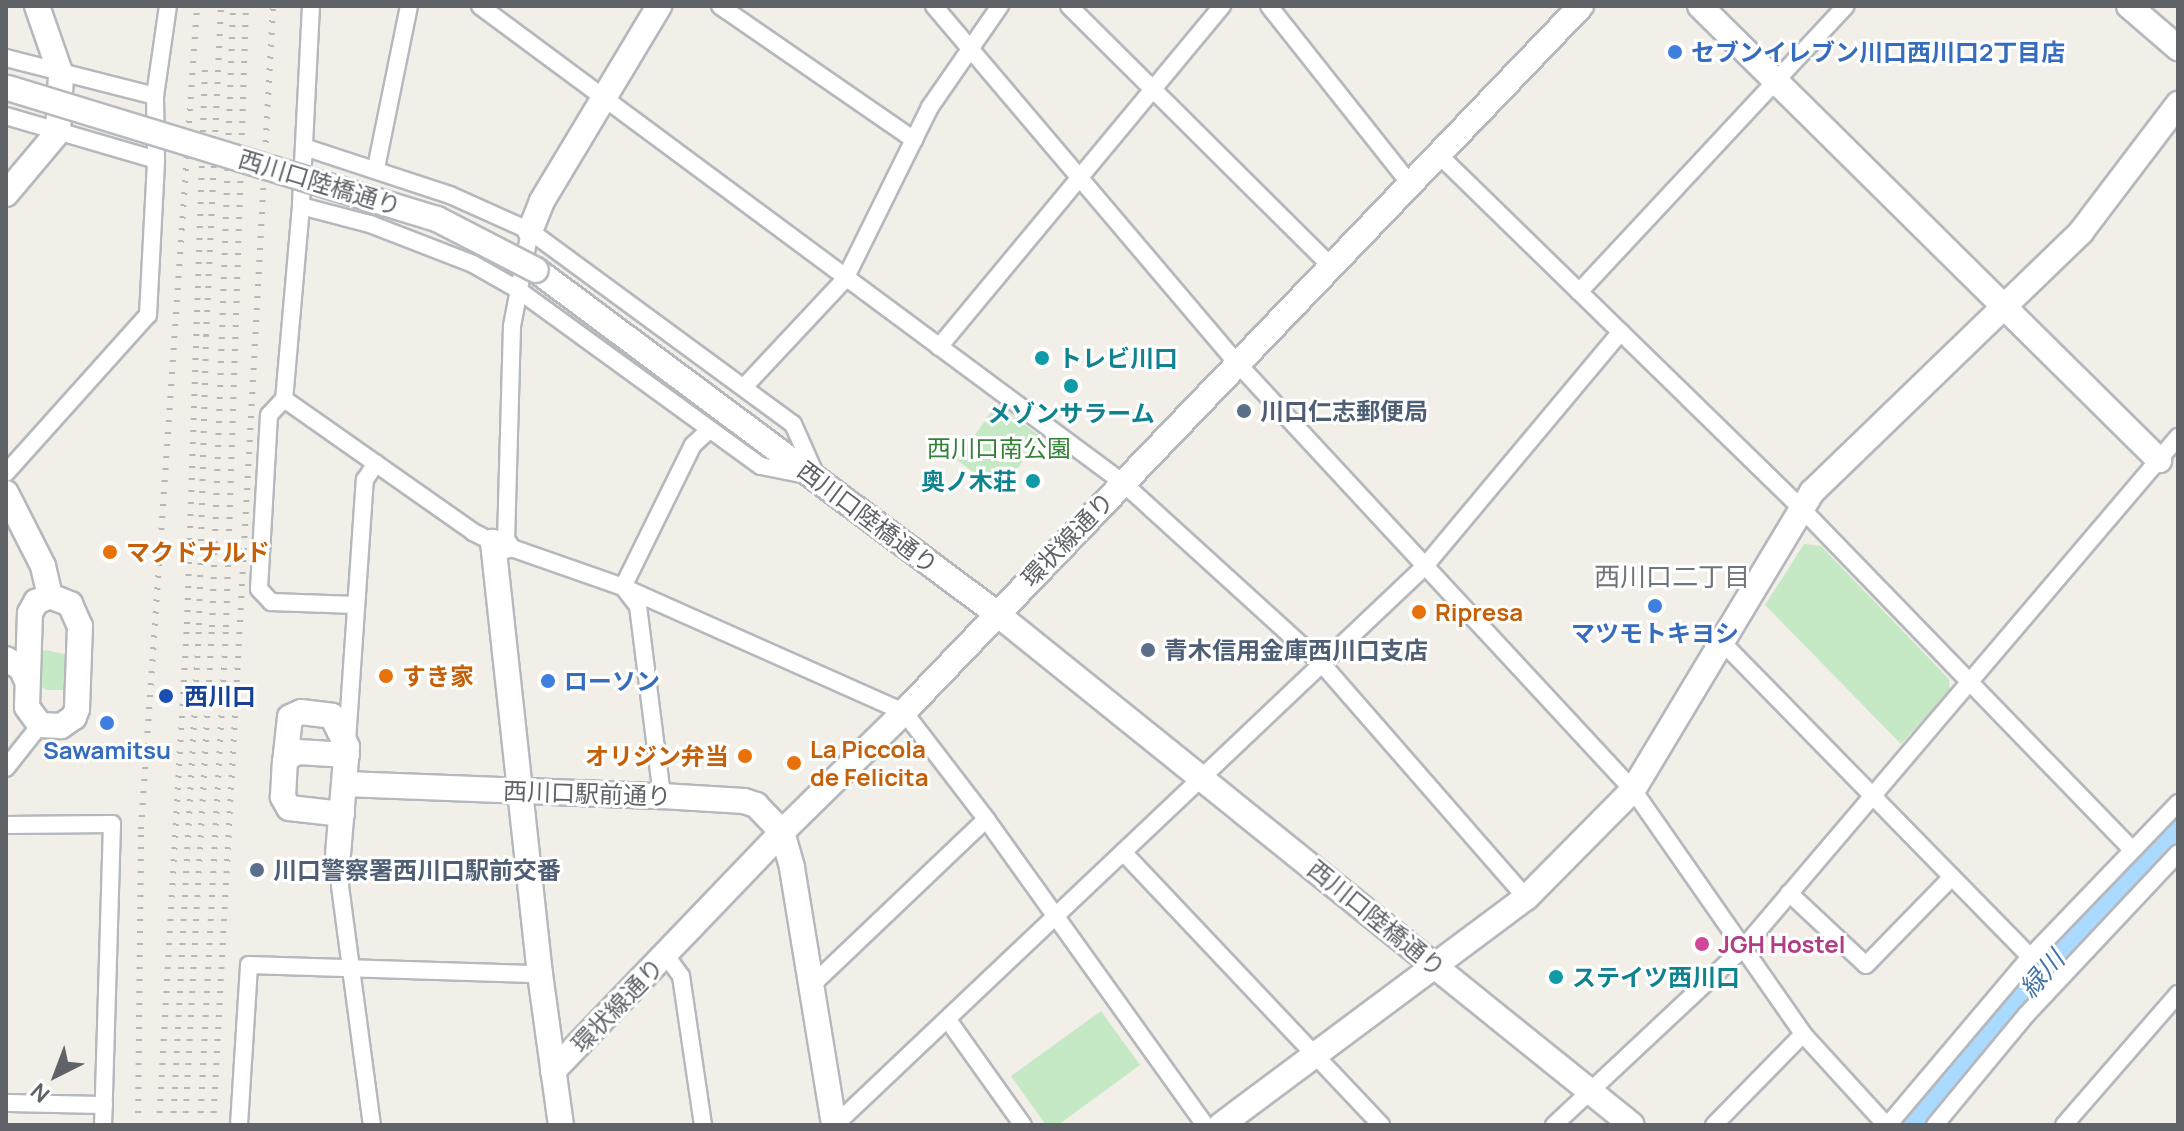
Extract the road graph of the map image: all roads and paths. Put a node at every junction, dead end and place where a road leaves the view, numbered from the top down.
1 (37, 6) edge
2 (168, 6) edge
3 (311, 6) edge
4 (409, 6) edge
5 (480, 6) edge
6 (659, 6) edge
7 (720, 6) edge
8 (934, 6) edge
9 (1000, 6) edge
10 (1069, 6) edge
11 (1222, 6) edge
12 (1269, 6) edge
13 (1581, 6) edge
14 (1700, 6) edge
15 (1846, 6) edge
16 (2129, 6) edge
17 (2178, 48) edge
18 (971, 51) junction
19 (6, 58) edge
20 (61, 75) junction
21 (1776, 81) junction
22 (1155, 87) junction
23 (7, 88) edge
24 (155, 96) junction
25 (603, 100) junction
26 (2178, 104) edge
27 (6, 116) edge
28 (58, 132) junction
29 (914, 140) junction
30 (304, 147) junction
31 (1439, 155) junction
32 (156, 160) junction
33 (376, 168) junction
34 (1079, 178) junction
35 (1410, 184) junction
36 (6, 194) edge
37 (301, 206) junction
38 (530, 231) junction
39 (1331, 266) junction
40 (845, 279) junction
41 (517, 289) junction
42 (1579, 292) junction
43 (2005, 308) junction
44 (1621, 332) junction
45 (939, 347) junction
46 (1237, 363) junction
47 (744, 387) junction
48 (284, 399) junction
49 (708, 431) junction
50 (2178, 437) edge
51 (2159, 460) junction
52 (376, 463) junction
53 (6, 473) edge
54 (816, 476) junction
55 (1122, 482) junction
56 (6, 493) edge
57 (1802, 509) junction
58 (500, 544) junction
59 (1425, 566) junction
60 (623, 587) junction
61 (50, 596) junction
62 (356, 605) junction
63 (996, 613) junction
64 (28, 635) junction
65 (1722, 642) junction
66 (6, 657) edge
67 (1323, 665) junction
68 (27, 681) junction
69 (1968, 681) junction
70 (904, 712) junction
71 (40, 725) junction
72 (347, 751) junction
73 (285, 763) junction
74 (6, 768) edge
75 (1201, 777) junction
76 (345, 784) junction
77 (1633, 790) junction
78 (519, 791) junction
79 (1872, 795) junction
80 (662, 796) junction
81 (2178, 803) edge
82 (342, 814) junction
83 (986, 819) junction
84 (6, 825) edge
85 (782, 832) junction
86 (2132, 849) junction
87 (1123, 852) junction
88 (2178, 853) edge
89 (338, 854) joint
90 (1952, 877) junction
91 (1789, 893) junction
92 (1526, 898) junction
93 (1054, 918) junction
94 (1744, 947) junction
95 (665, 954) junction
96 (2030, 957) junction
97 (1436, 966) junction
98 (350, 967) junction
99 (540, 974) junction
100 (813, 984) junction
101 (2178, 994) edge
102 (948, 1020) junction
103 (1803, 1034) junction
104 (1315, 1056) junction
105 (553, 1071) junction
106 (1591, 1092) junction
107 (6, 1103) edge
108 (104, 1105) junction
109 (103, 1125) edge
110 (239, 1125) edge
111 (372, 1125) edge
112 (561, 1125) edge
113 (703, 1125) edge
114 (834, 1125) edge
115 (1023, 1125) edge
116 (1205, 1125) edge
117 (1221, 1125) edge
118 (1381, 1125) edge
119 (1554, 1125) edge
120 (1632, 1125) edge
121 (1714, 1125) edge
122 (1887, 1125) edge
123 (1935, 1125) edge
124 (2064, 1125) edge

1 - 20 street
2 - 24 street
3 - 30 street
4 - 33 street
5 - 25 street
6 - 25 street
7 - 29 street
8 - 18 street
9 - 18 street
10 - 22 street
11 - 22 street
12 - 35 street
13 - 31 street, 環状線通り
14 - 21 street
15 - 21 street
16 - 17 street
18 - 29 street
18 - 34 street
19 - 20 street
20 - 24 street
20 - 28 street
21 - 42 street
21 - 43 street
22 - 34 street
22 - 39 street
23 - 54 street, 西川口陸橋通り, bridge
24 - 32 street
25 - 38 street
25 - 40 street
26 - 43 street
27 - 28 street
28 - 32 street
28 - 36 street
29 - 40 street
30 - 33 street
30 - 37 street
31 - 35 street, 環状線通り
31 - 42 street
32 - 53 street
33 - 38 street
34 - 45 street
34 - 46 street
35 - 39 street, 環状線通り
37 - 41 street
37 - 48 street
38 - 41 street
38 - 47 street
39 - 46 street, 環状線通り
40 - 45 street
40 - 47 street
41 - 49 street
41 - 58 street
42 - 44 street
43 - 51 street
43 - 57 street
44 - 57 street
44 - 59 street
45 - 55 street
46 - 55 street, 環状線通り
46 - 59 street
47 - 54 street
48 - 52 street
48 - 62 street
49 - 54 street
49 - 60 street
50 - 51 street
51 - 69 street
52 - 58 street
52 - 62 street
54 - 63 street, 西川口陸橋通り
55 - 63 street, 環状線通り
55 - 67 street
56 - 61 street
57 - 65 street
57 - 69 street
58 - 60 street
58 - 78 street
59 - 67 street
59 - 77 street
60 - 70 street
60 - 80 street
61 - 64 street
61 - 71 street
62 - 72 street
63 - 70 street, 環状線通り
63 - 75 street, 西川口陸橋通り
64 - 66 street
64 - 68 street
65 - 77 street
65 - 79 street
66 - 68 street
67 - 75 street
67 - 92 street
68 - 71 street
69 - 79 street
69 - 86 street
70 - 83 street
70 - 85 street, 環状線通り
71 - 74 street
72 - 73 street
72 - 73 street
72 - 76 street
73 - 82 street
75 - 87 street
75 - 97 street, 西川口陸橋通り
76 - 78 street, 西川口駅前通り
76 - 82 street
77 - 92 street
77 - 94 street
78 - 80 street, 西川口駅前通り
78 - 99 street
79 - 90 street
79 - 91 street
80 - 85 street, 西川口駅前通り
81 - 86 street
82 - 89 street
83 - 93 street
83 - 100 street
84 - 108 street
85 - 95 street, 環状線通り
85 - 100 street
86 - 96 street
87 - 93 street
87 - 104 street
88 - 123 street
89 - 98 street
90 - 91 street
90 - 96 street
91 - 94 street
92 - 97 street
93 - 102 street
93 - 116 street
94 - 103 street
94 - 106 street
95 - 105 street, 環状線通り
95 - 113 street
96 - 122 street
97 - 104 street
97 - 106 street, 西川口陸橋通り
98 - 99 street
98 - 110 street
98 - 111 street
99 - 105 street
100 - 114 street
101 - 124 street
102 - 114 street
102 - 115 street
103 - 121 street
103 - 122 street
104 - 117 street
104 - 118 street
105 - 112 street
106 - 119 street
106 - 120 street, 西川口陸橋通り
107 - 108 street
108 - 109 street

